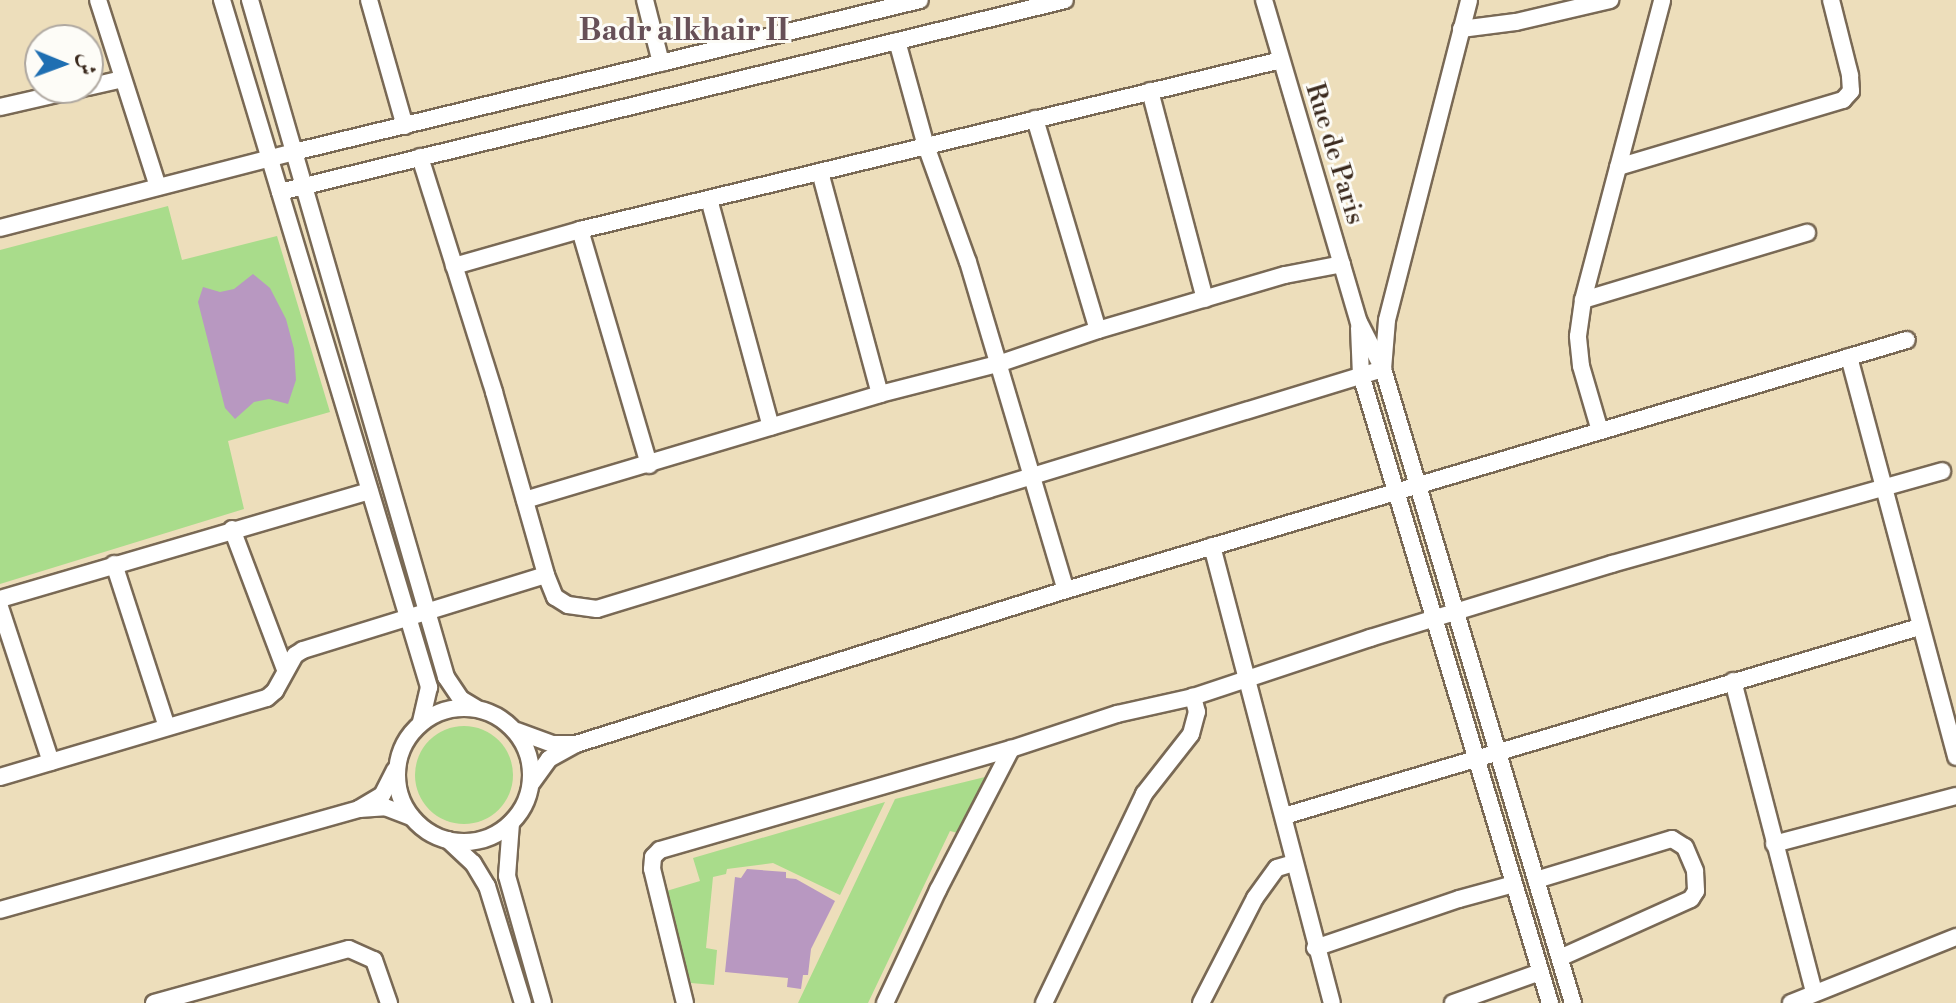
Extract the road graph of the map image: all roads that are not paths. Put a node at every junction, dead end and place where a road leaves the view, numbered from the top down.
1 (98, 0) edge
2 (222, 0) edge
3 (250, 0) edge
4 (369, 0) edge
5 (645, 0) edge
6 (920, 0) edge
7 (1065, 0) edge
8 (1264, 0) edge
9 (1469, 0) edge
10 (1610, 0) edge
11 (1662, 0) edge
12 (1831, 0) edge
13 (1461, 29) junction
14 (897, 41) junction
15 (1281, 60) junction
16 (661, 63) junction
17 (122, 79) junction
18 (104, 83) edge
19 (1150, 91) junction
20 (24, 101) edge
21 (0, 107) edge
22 (1035, 119) junction
23 (405, 126) junction
24 (926, 146) junction
25 (294, 152) junction
26 (420, 157) junction
27 (270, 159) junction
28 (1618, 167) junction
29 (820, 172) junction
30 (304, 186) junction
31 (158, 187) junction
32 (280, 192) junction
33 (709, 199) junction
34 (0, 228) edge
35 (580, 230) junction
36 (1807, 233) dead end
37 (1342, 264) junction
38 (454, 266) junction
39 (1205, 299) junction
40 (1583, 300) junction
41 (1359, 322) junction
42 (1098, 330) junction
43 (1907, 340) dead end
44 (1849, 357) junction
45 (998, 364) junction
46 (1383, 369) junction
47 (1361, 375) junction
48 (880, 394) junction
49 (771, 427) junction
50 (1600, 431) junction
51 (649, 465) junction
52 (1942, 471) dead end
53 (1032, 476) junction
54 (1419, 486) junction
55 (1884, 489) junction
56 (370, 491) junction
57 (1396, 493) junction
58 (525, 500) junction
59 (232, 529) junction
60 (1212, 546) junction
61 (114, 564) junction
62 (546, 575) junction
63 (1066, 590) junction
64 (0, 599) edge
65 (0, 607) edge
66 (1456, 612) junction
67 (428, 614) junction
68 (408, 619) junction
69 (1434, 619) junction
70 (1919, 627) junction
71 (285, 669) junction
72 (1248, 678) junction
73 (1733, 681) junction
74 (1193, 697) junction
75 (476, 708) junction
76 (421, 723) junction
77 (167, 727) junction
78 (514, 729) junction
79 (576, 744) junction
80 (1011, 749) junction
81 (1498, 751) junction
82 (1476, 757) junction
83 (1956, 757) edge
84 (399, 761) junction
85 (51, 762) junction
86 (0, 777) edge
87 (531, 783) junction
88 (1956, 796) edge
89 (359, 809) junction
90 (1284, 816) junction
91 (417, 823) junction
92 (511, 823) junction
93 (448, 840) junction
94 (1774, 844) junction
95 (1293, 863) junction
96 (1536, 880) junction
97 (1514, 884) junction
98 (0, 910) edge
99 (1956, 937) edge
100 (1315, 948) junction
101 (1560, 958) junction
102 (1540, 972) junction
103 (1814, 993) junction
104 (154, 1003) edge
105 (389, 1003) edge
106 (523, 1003) edge
107 (543, 1003) edge
108 (685, 1003) edge
109 (885, 1003) edge
110 (1044, 1003) edge
111 (1201, 1003) edge
112 (1332, 1003) edge
113 (1453, 1003) edge
114 (1550, 1003) edge
115 (1573, 1003) edge
116 (1791, 1003) edge

1 - 17 street
2 - 27 street
3 - 25 street
4 - 23 street
5 - 16 street
6 - 16 street
7 - 14 street
8 - 15 street, Rue de Paris
9 - 13 street
10 - 13 street
11 - 28 street
12 - 28 street
13 - 46 street
14 - 24 street
14 - 26 street
15 - 19 street
15 - 37 street, Rue de Paris
16 - 23 street
17 - 18 street
17 - 31 street
19 - 22 street
19 - 39 street
20 - 21 street
22 - 24 street
22 - 42 street
23 - 25 street
24 - 29 street
24 - 45 street
25 - 27 street
25 - 30 street
26 - 30 street
26 - 38 street
27 - 31 street
27 - 32 street
28 - 40 street
29 - 33 street
29 - 48 street
30 - 32 street
30 - 67 street
31 - 34 street
32 - 56 street
33 - 35 street
33 - 49 street
35 - 38 street
35 - 51 street
36 - 40 street
37 - 39 street
37 - 41 street, Rue de Paris
38 - 58 street
39 - 42 street
40 - 50 street
41 - 46 street
41 - 47 street
42 - 45 street
43 - 44 street
44 - 50 street
44 - 55 street
45 - 48 street
45 - 53 street
46 - 47 street
46 - 54 street
47 - 53 street
47 - 57 street
48 - 49 street
49 - 51 street
50 - 54 street
51 - 58 street
52 - 55 street
53 - 62 street
53 - 63 street
54 - 57 street
54 - 66 street
55 - 66 street
55 - 70 street
56 - 59 street
56 - 68 street
57 - 60 street
57 - 69 street
58 - 62 street
59 - 61 street
59 - 71 street
60 - 63 street
60 - 72 street
61 - 64 street
61 - 77 street
62 - 67 street
63 - 79 street
65 - 85 street
66 - 69 street
66 - 81 street
67 - 68 street
67 - 75 street
68 - 71 street
68 - 76 street
69 - 72 street
69 - 82 street
70 - 73 street
70 - 83 street
71 - 77 street
72 - 74 street
72 - 90 street
73 - 81 street
73 - 94 street
74 - 80 street
74 - 110 street
75 - 76 street
75 - 78 street
76 - 84 street
77 - 85 street
78 - 79 street
78 - 87 street
79 - 87 street
80 - 108 street
80 - 109 street
81 - 82 street
81 - 96 street
82 - 90 street
82 - 97 street
84 - 89 street
84 - 91 street
85 - 86 street
87 - 92 street
88 - 94 street
89 - 91 street
89 - 98 street
90 - 95 street
91 - 93 street
92 - 93 street
92 - 107 street
93 - 106 street
94 - 103 street
95 - 100 street
95 - 111 street
96 - 101 street
96 - 101 street
97 - 100 street
97 - 102 street
99 - 103 street
100 - 112 street
101 - 115 street
102 - 113 street
102 - 114 street
103 - 116 street
104 - 105 street

